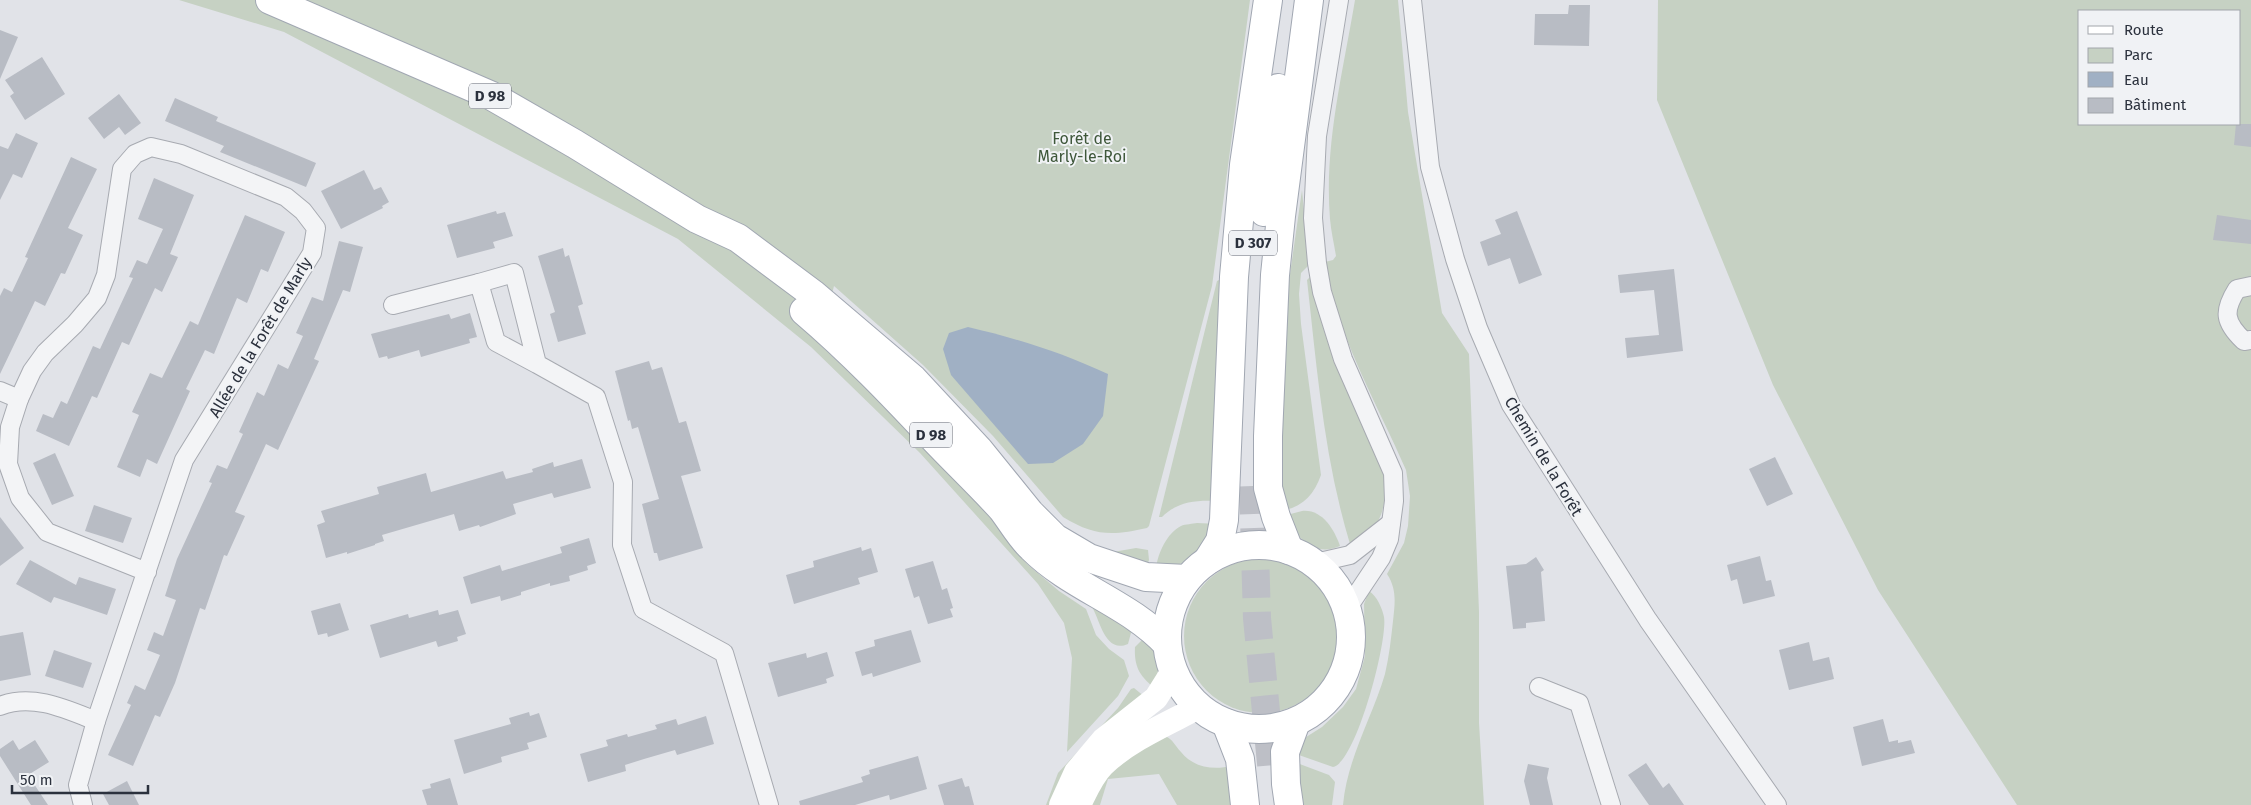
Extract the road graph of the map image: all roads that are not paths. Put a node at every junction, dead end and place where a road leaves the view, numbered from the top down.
1 (270, 0) edge
2 (1268, 0) edge
3 (1280, 0) edge
4 (1292, 0) edge
5 (1309, 0) edge
6 (1339, 0) edge
7 (1412, 0) edge
8 (697, 219) junction
9 (479, 282) junction
10 (2251, 286) edge
11 (393, 306) dead end
12 (2251, 340) edge
13 (537, 364) junction
14 (0, 391) edge
15 (19, 399) junction
16 (1391, 523) junction
17 (1289, 550) junction
18 (1208, 560) junction
19 (1314, 563) junction
20 (147, 572) junction
21 (1188, 579) junction
22 (1347, 608) junction
23 (1167, 644) junction
24 (1173, 671) junction
25 (1540, 687) dead end
26 (0, 706) edge
27 (1199, 707) junction
28 (96, 721) junction
29 (1296, 722) junction
30 (1226, 723) junction
31 (83, 805) edge
32 (769, 805) edge
33 (1061, 805) edge
34 (1079, 805) edge
35 (1246, 805) edge
36 (1264, 805) edge
37 (1275, 805) edge
38 (1289, 805) edge
39 (1611, 805) edge
40 (1777, 805) edge

1 - 8 main road, D 98
2 - 18 main road
3 - 4 main road, D 307
5 - 17 main road
6 - 16 street
7 - 40 street, Chemin de la Forêt
8 - 21 main road, D 98
8 - 23 main road, D 98
9 - 11 street
9 - 13 street
9 - 13 street
10 - 12 street
13 - 32 street
14 - 15 street
15 - 20 street, Allée de la Forêt de Marly
15 - 20 street, Allée de la Forêt de Marly
16 - 19 street
16 - 22 street
17 - 18 main road
17 - 19 main road
18 - 21 main road
19 - 22 main road
20 - 28 street, Allée de la Forêt de Marly
21 - 23 main road
22 - 29 main road
23 - 24 main road
24 - 27 main road
24 - 33 street
25 - 39 street
26 - 28 street
27 - 30 main road
27 - 34 street
28 - 31 street, Allée de la Forêt de Marly
29 - 30 main road
29 - 38 main road
30 - 35 main road
36 - 37 main road

